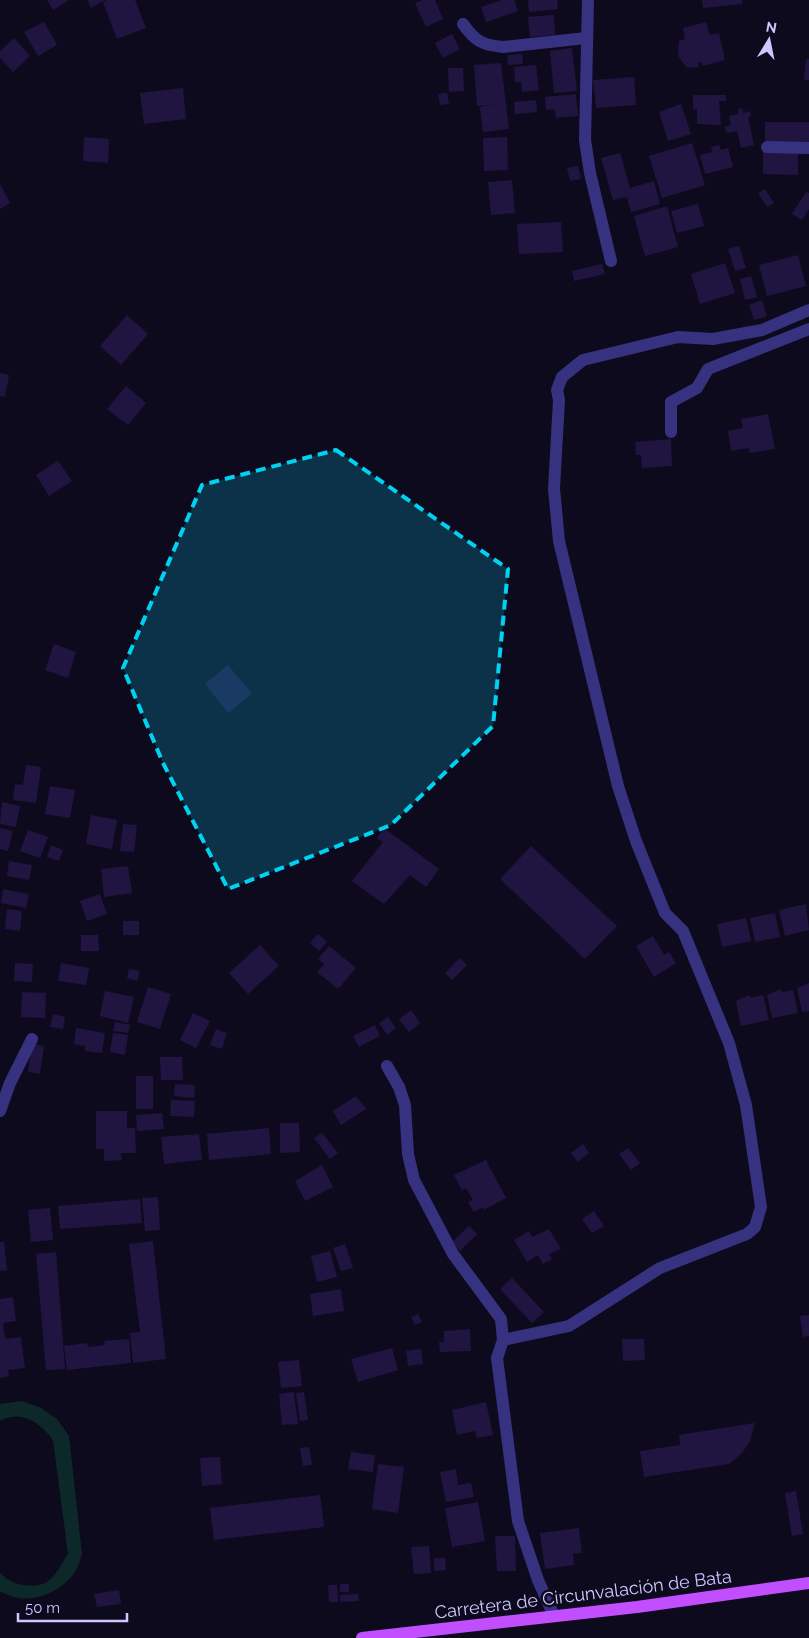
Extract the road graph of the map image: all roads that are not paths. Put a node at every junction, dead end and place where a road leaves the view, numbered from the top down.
1 (588, 0) edge
2 (463, 24) dead end
3 (586, 38) junction
4 (767, 147) dead end
5 (809, 148) edge
6 (611, 261) dead end
7 (809, 310) edge
8 (809, 329) edge
9 (671, 432) dead end
10 (32, 1039) dead end
11 (387, 1066) dead end
12 (0, 1111) edge
13 (502, 1340) junction
14 (809, 1584) edge
15 (554, 1616) junction
16 (362, 1638) edge

1 - 3 street
2 - 3 street
3 - 6 street
4 - 5 street
7 - 13 street
8 - 9 street
10 - 12 street
11 - 13 street
13 - 15 street
14 - 15 main road, Carretera de Circunvalación de Bata
15 - 16 main road, Carretera de Circunvalación de Bata

